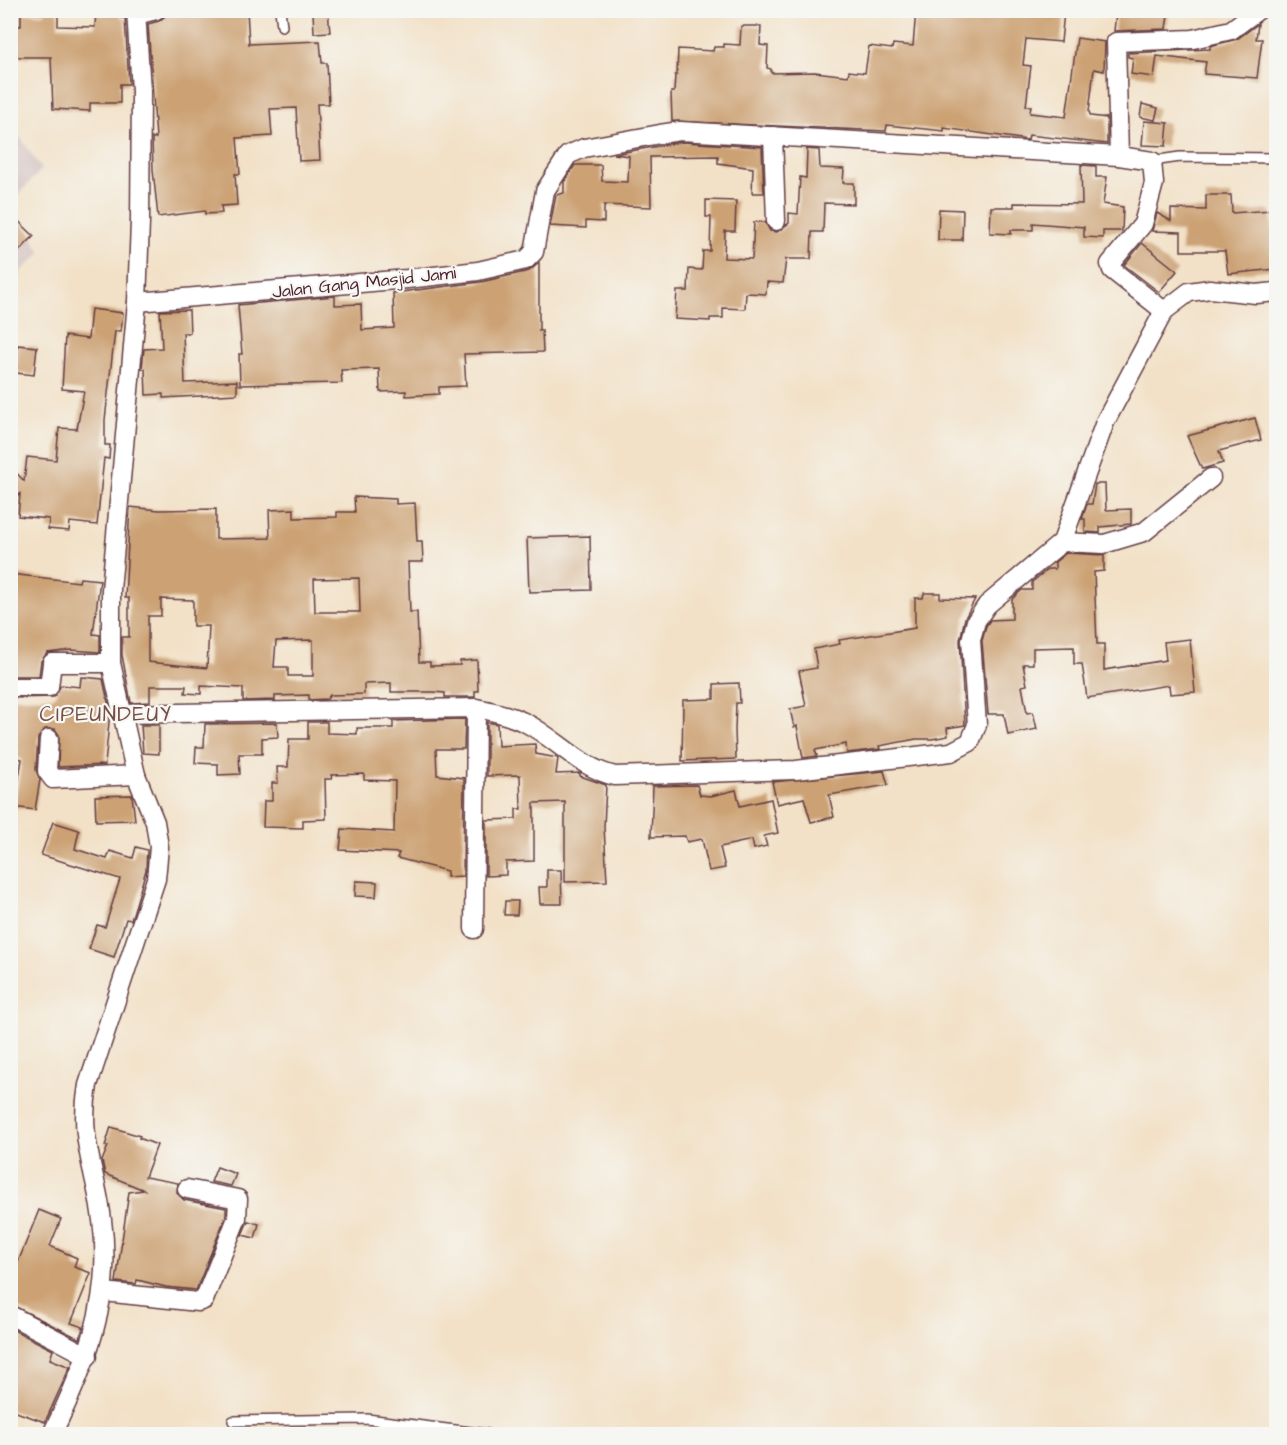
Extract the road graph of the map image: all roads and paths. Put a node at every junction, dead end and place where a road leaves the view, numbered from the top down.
1 (156, 10) edge
2 (280, 10) edge
3 (1258, 10) edge
4 (136, 13) edge
5 (282, 26) dead end
6 (773, 136) junction
7 (1119, 156) junction
8 (1276, 158) edge
9 (1152, 161) junction
10 (776, 221) dead end
11 (1276, 292) edge
12 (137, 302) junction
13 (1164, 310) junction
14 (1210, 478) dead end
15 (1062, 542) junction
16 (111, 663) junction
17 (10, 687) edge
18 (476, 708) junction
19 (121, 714) junction
20 (49, 740) dead end
21 (136, 775) junction
22 (474, 929) dead end
23 (187, 1189) dead end
24 (104, 1292) junction
25 (10, 1315) edge
26 (88, 1356) junction
27 (233, 1421) dead end
28 (52, 1434) edge
29 (487, 1434) edge

1 - 4 street
2 - 5 lane
3 - 7 street
4 - 12 street
6 - 7 street
6 - 10 street
6 - 12 street, Jalan Gang Masjid Jami
7 - 9 street
8 - 9 lane
9 - 13 street
11 - 13 street
12 - 16 street
13 - 15 street
14 - 15 street
15 - 18 street
16 - 17 street
16 - 19 street
18 - 19 street
18 - 22 street
19 - 21 street
20 - 21 street
21 - 24 street
23 - 24 street
24 - 26 street
25 - 26 street
26 - 28 street
27 - 29 lane

